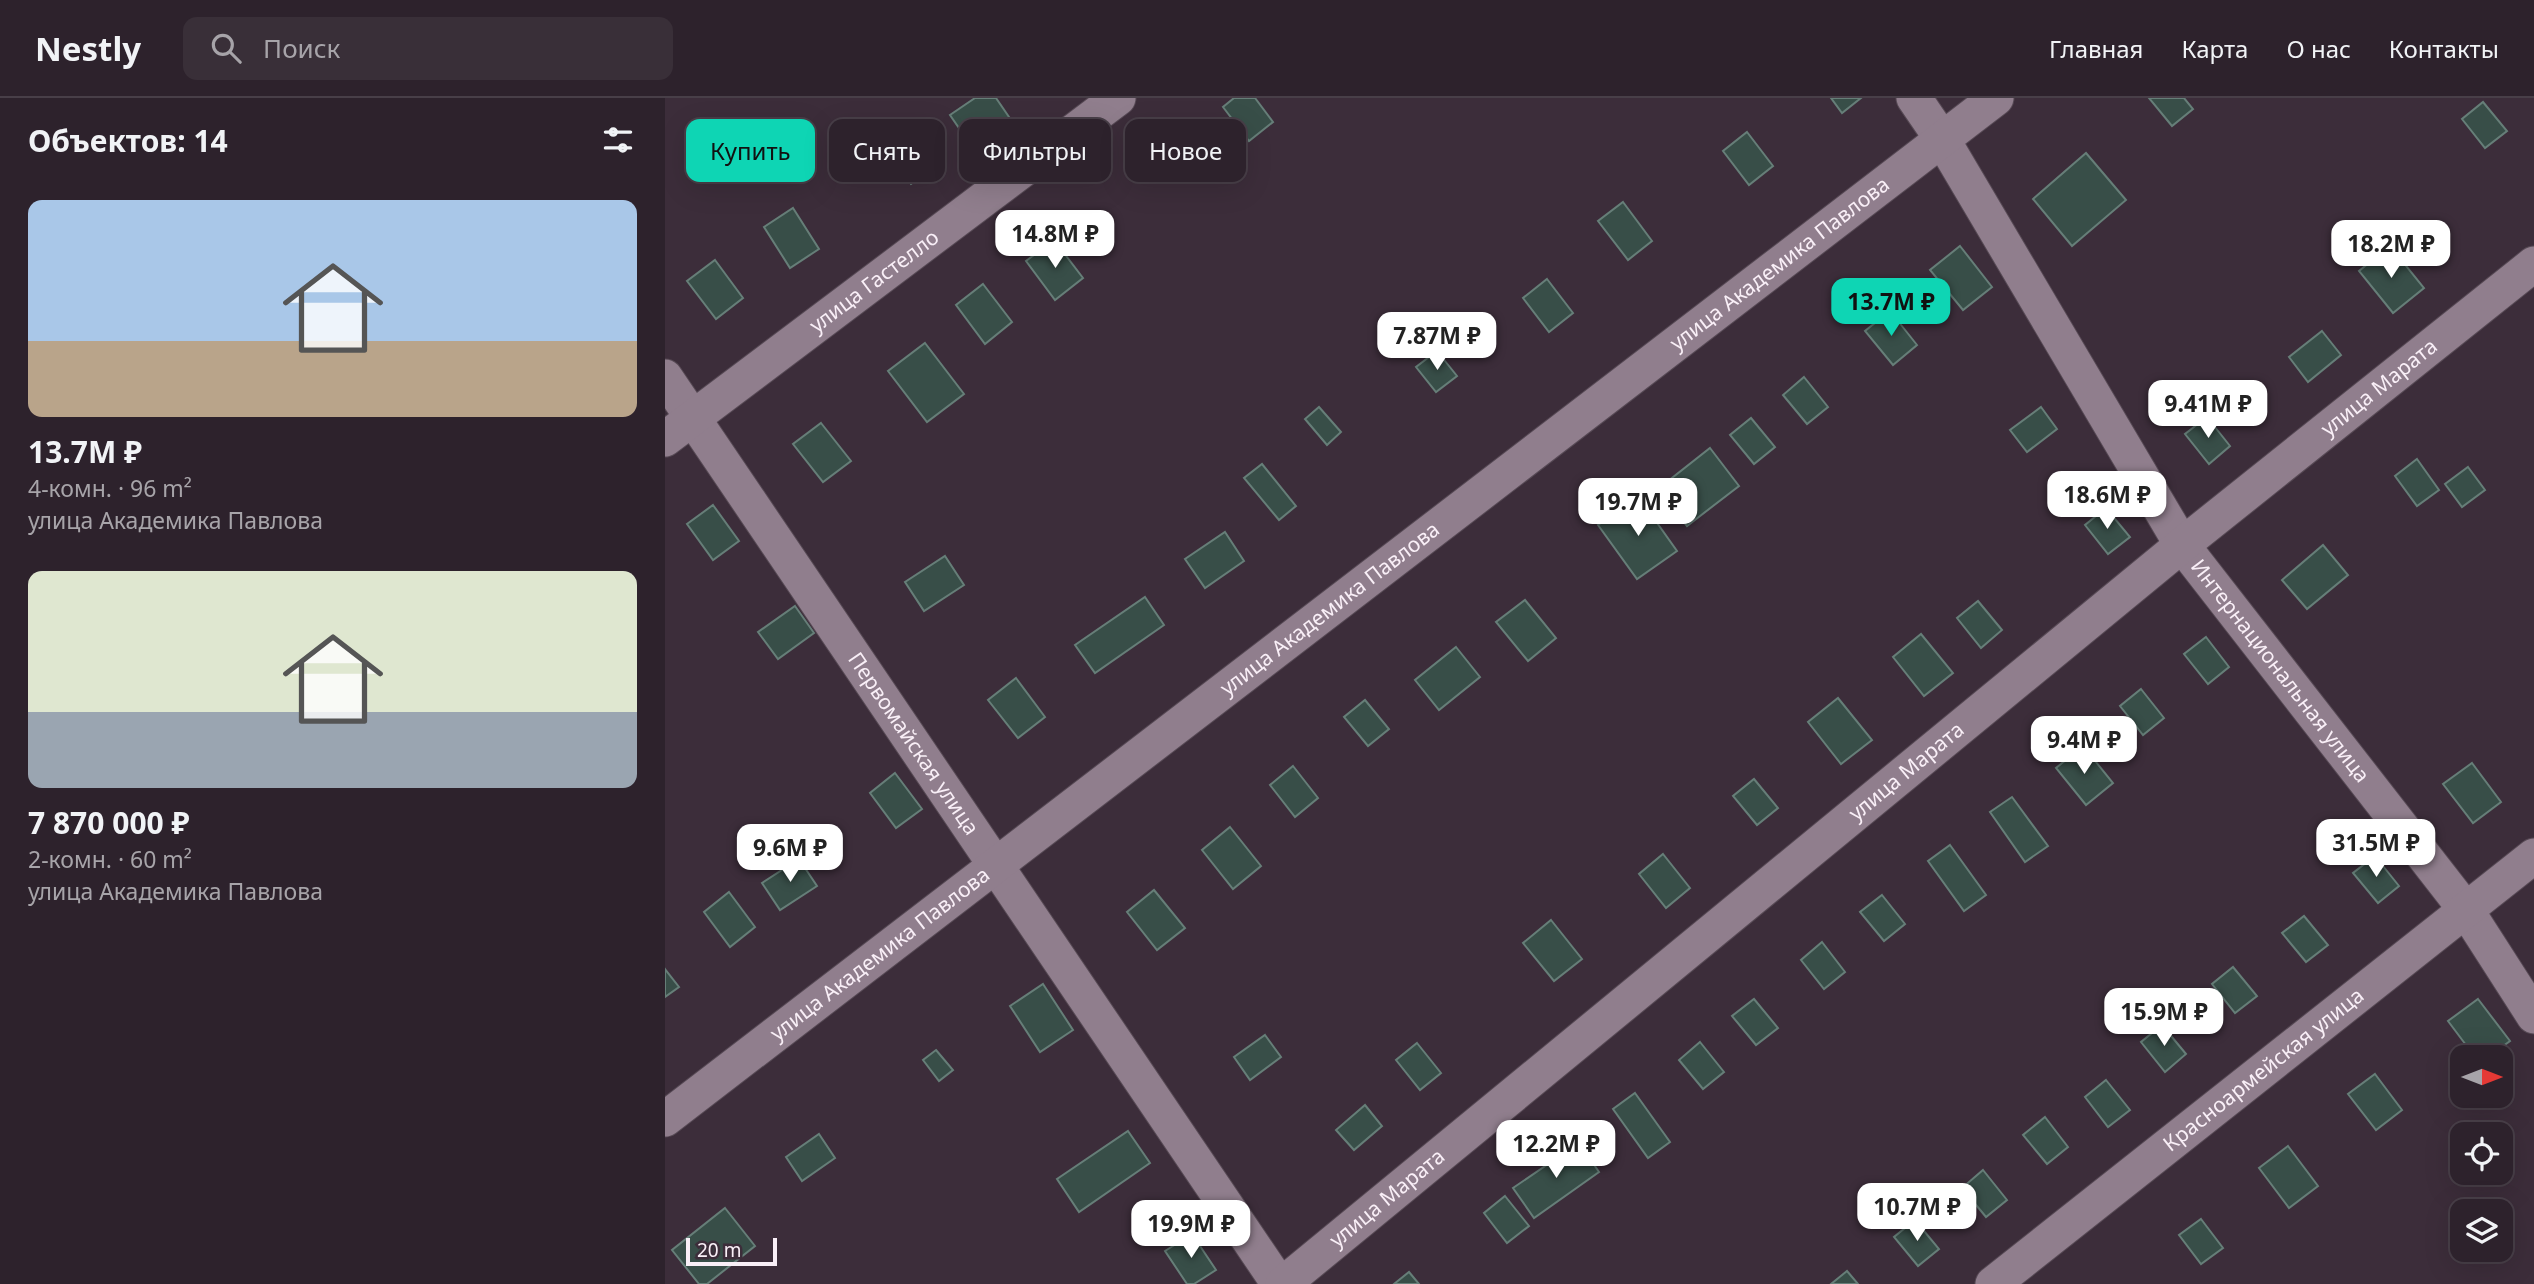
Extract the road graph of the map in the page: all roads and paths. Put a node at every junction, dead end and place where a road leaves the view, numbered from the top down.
1 (1118, 98) edge
2 (1914, 98) edge
3 (1996, 98) edge
4 (1942, 139) junction
5 (2534, 264) edge
6 (665, 377) edge
7 (693, 419) junction
8 (665, 439) edge
9 (2182, 545) junction
10 (2534, 856) edge
11 (996, 866) junction
12 (2466, 911) junction
13 (2534, 1016) edge
14 (665, 1119) edge
15 (1281, 1284) edge
16 (1993, 1284) edge

1 - 7 street, улица Гастелло
2 - 4 street, Интернациональная улица
3 - 4 street, улица Академика Павлова
4 - 9 street, Интернациональная улица
4 - 11 street, улица Академика Павлова
5 - 9 street, улица Марата
6 - 7 street, Первомайская улица
7 - 8 street, улица Гастелло
7 - 11 street, Первомайская улица
9 - 12 street, Интернациональная улица
9 - 15 street, улица Марата
10 - 12 street, Красноармейская улица
11 - 14 street, улица Академика Павлова
11 - 15 street, Первомайская улица
12 - 13 street, Интернациональная улица
12 - 16 street, Красноармейская улица

